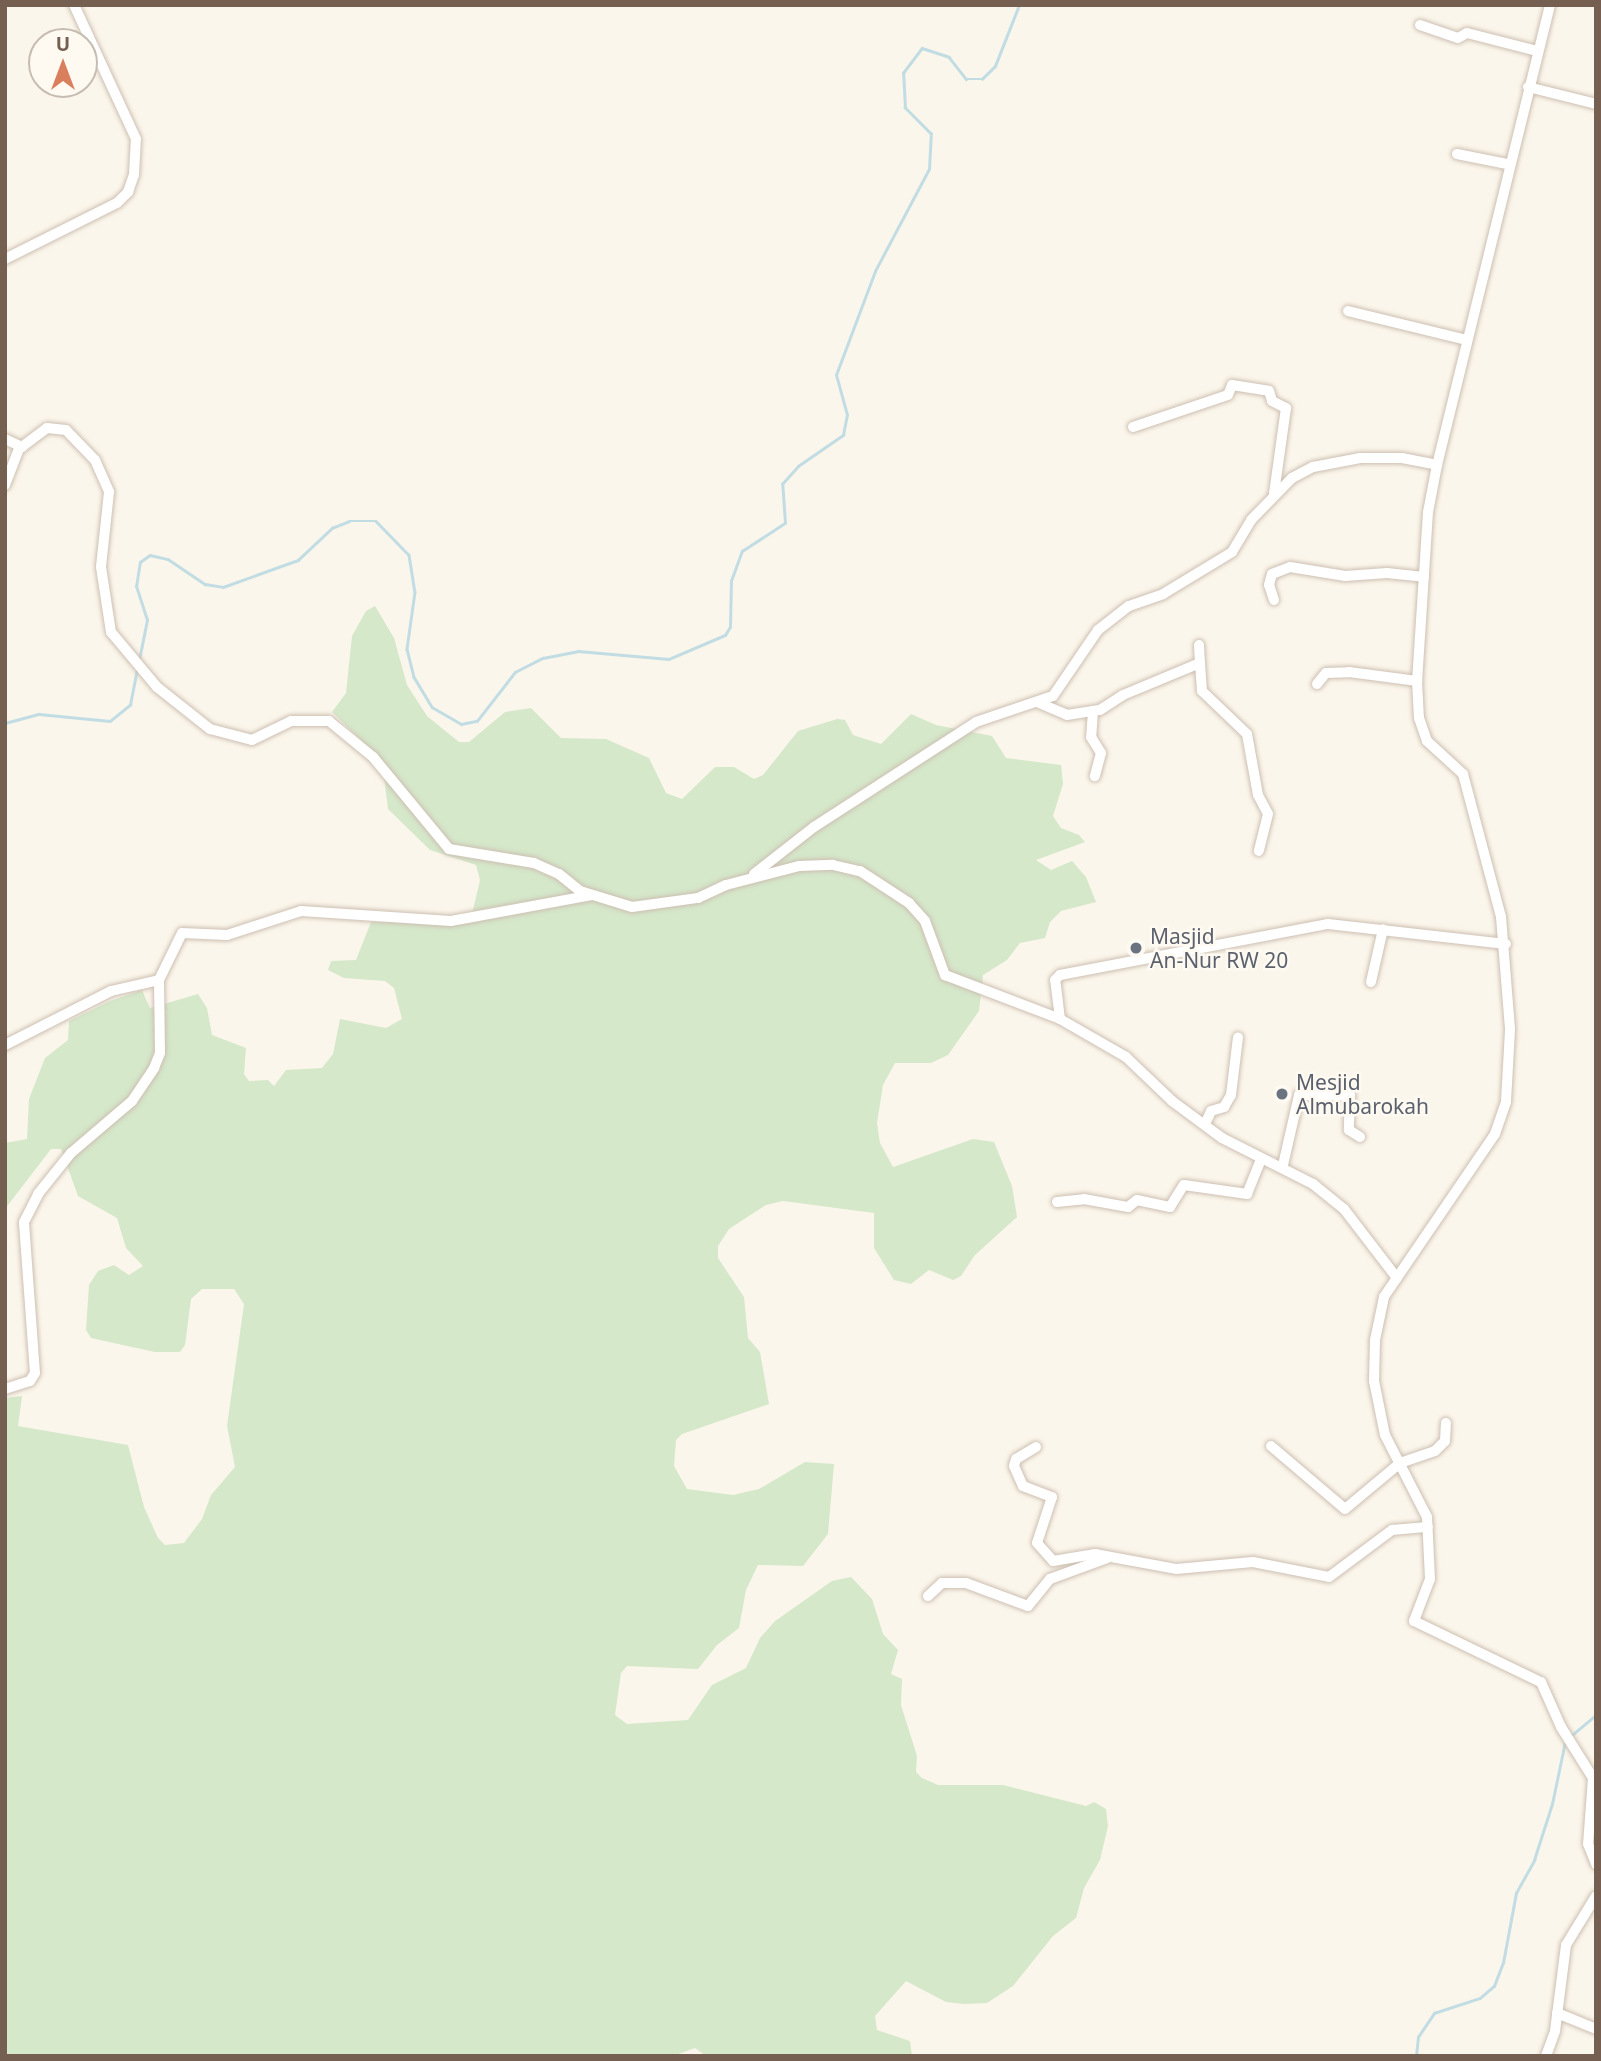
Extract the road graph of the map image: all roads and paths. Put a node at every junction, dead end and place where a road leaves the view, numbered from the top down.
1 (74, 5) edge
2 (1550, 5) edge
3 (1420, 24) dead end
4 (1537, 51) junction
5 (1528, 87) junction
6 (1596, 104) edge
7 (1457, 154) dead end
8 (1507, 164) junction
9 (5, 259) edge
10 (1348, 311) dead end
11 (1467, 340) junction
12 (1133, 428) dead end
13 (5, 439) edge
14 (22, 447) junction
15 (1437, 465) junction
16 (5, 485) edge
17 (1274, 493) junction
18 (1424, 578) junction
19 (1274, 600) dead end
20 (1199, 645) dead end
21 (1200, 663) junction
22 (1417, 681) junction
23 (1317, 684) dead end
24 (1040, 703) junction
25 (1093, 711) junction
26 (1095, 776) dead end
27 (1258, 851) dead end
28 (749, 878) junction
29 (594, 894) junction
30 (1383, 929) junction
31 (1506, 944) junction
32 (159, 980) junction
33 (1371, 982) dead end
34 (1060, 1019) junction
35 (1238, 1037) dead end
36 (5, 1045) edge
37 (1205, 1124) junction
38 (1360, 1138) dead end
39 (1261, 1160) junction
40 (1283, 1166) junction
41 (1058, 1202) dead end
42 (1397, 1278) junction
43 (5, 1389) edge
44 (1446, 1423) dead end
45 (1271, 1446) dead end
46 (1036, 1447) dead end
47 (1400, 1463) junction
48 (1428, 1527) junction
49 (1114, 1556) junction
50 (928, 1596) dead end
51 (1594, 1776) edge
52 (1596, 1864) edge
53 (1596, 1896) edge
54 (1558, 2013) junction
55 (1596, 2029) edge
56 (1546, 2056) edge

1 - 9 street
2 - 4 street
3 - 4 street
4 - 5 street
5 - 6 street
5 - 8 street
7 - 8 street
8 - 11 street
10 - 11 street
11 - 15 street
12 - 17 street
13 - 14 street
14 - 16 street
14 - 29 street
15 - 17 street
15 - 18 street
17 - 24 street
18 - 19 street
18 - 22 street
20 - 21 street
21 - 25 street
21 - 27 street
22 - 23 street
22 - 31 street
24 - 25 street
24 - 28 street
25 - 26 street
28 - 29 street
28 - 34 street
29 - 32 street
30 - 31 street
30 - 33 street
30 - 34 street
31 - 42 street
32 - 36 street
32 - 43 street
34 - 37 street
35 - 37 street
37 - 39 street
38 - 40 street
39 - 40 street
39 - 41 street
40 - 42 street
42 - 47 street
44 - 47 street
45 - 47 street
46 - 49 street
47 - 48 street
48 - 49 street
48 - 51 street
49 - 50 street
51 - 52 street
53 - 54 street
54 - 55 street
54 - 56 street

